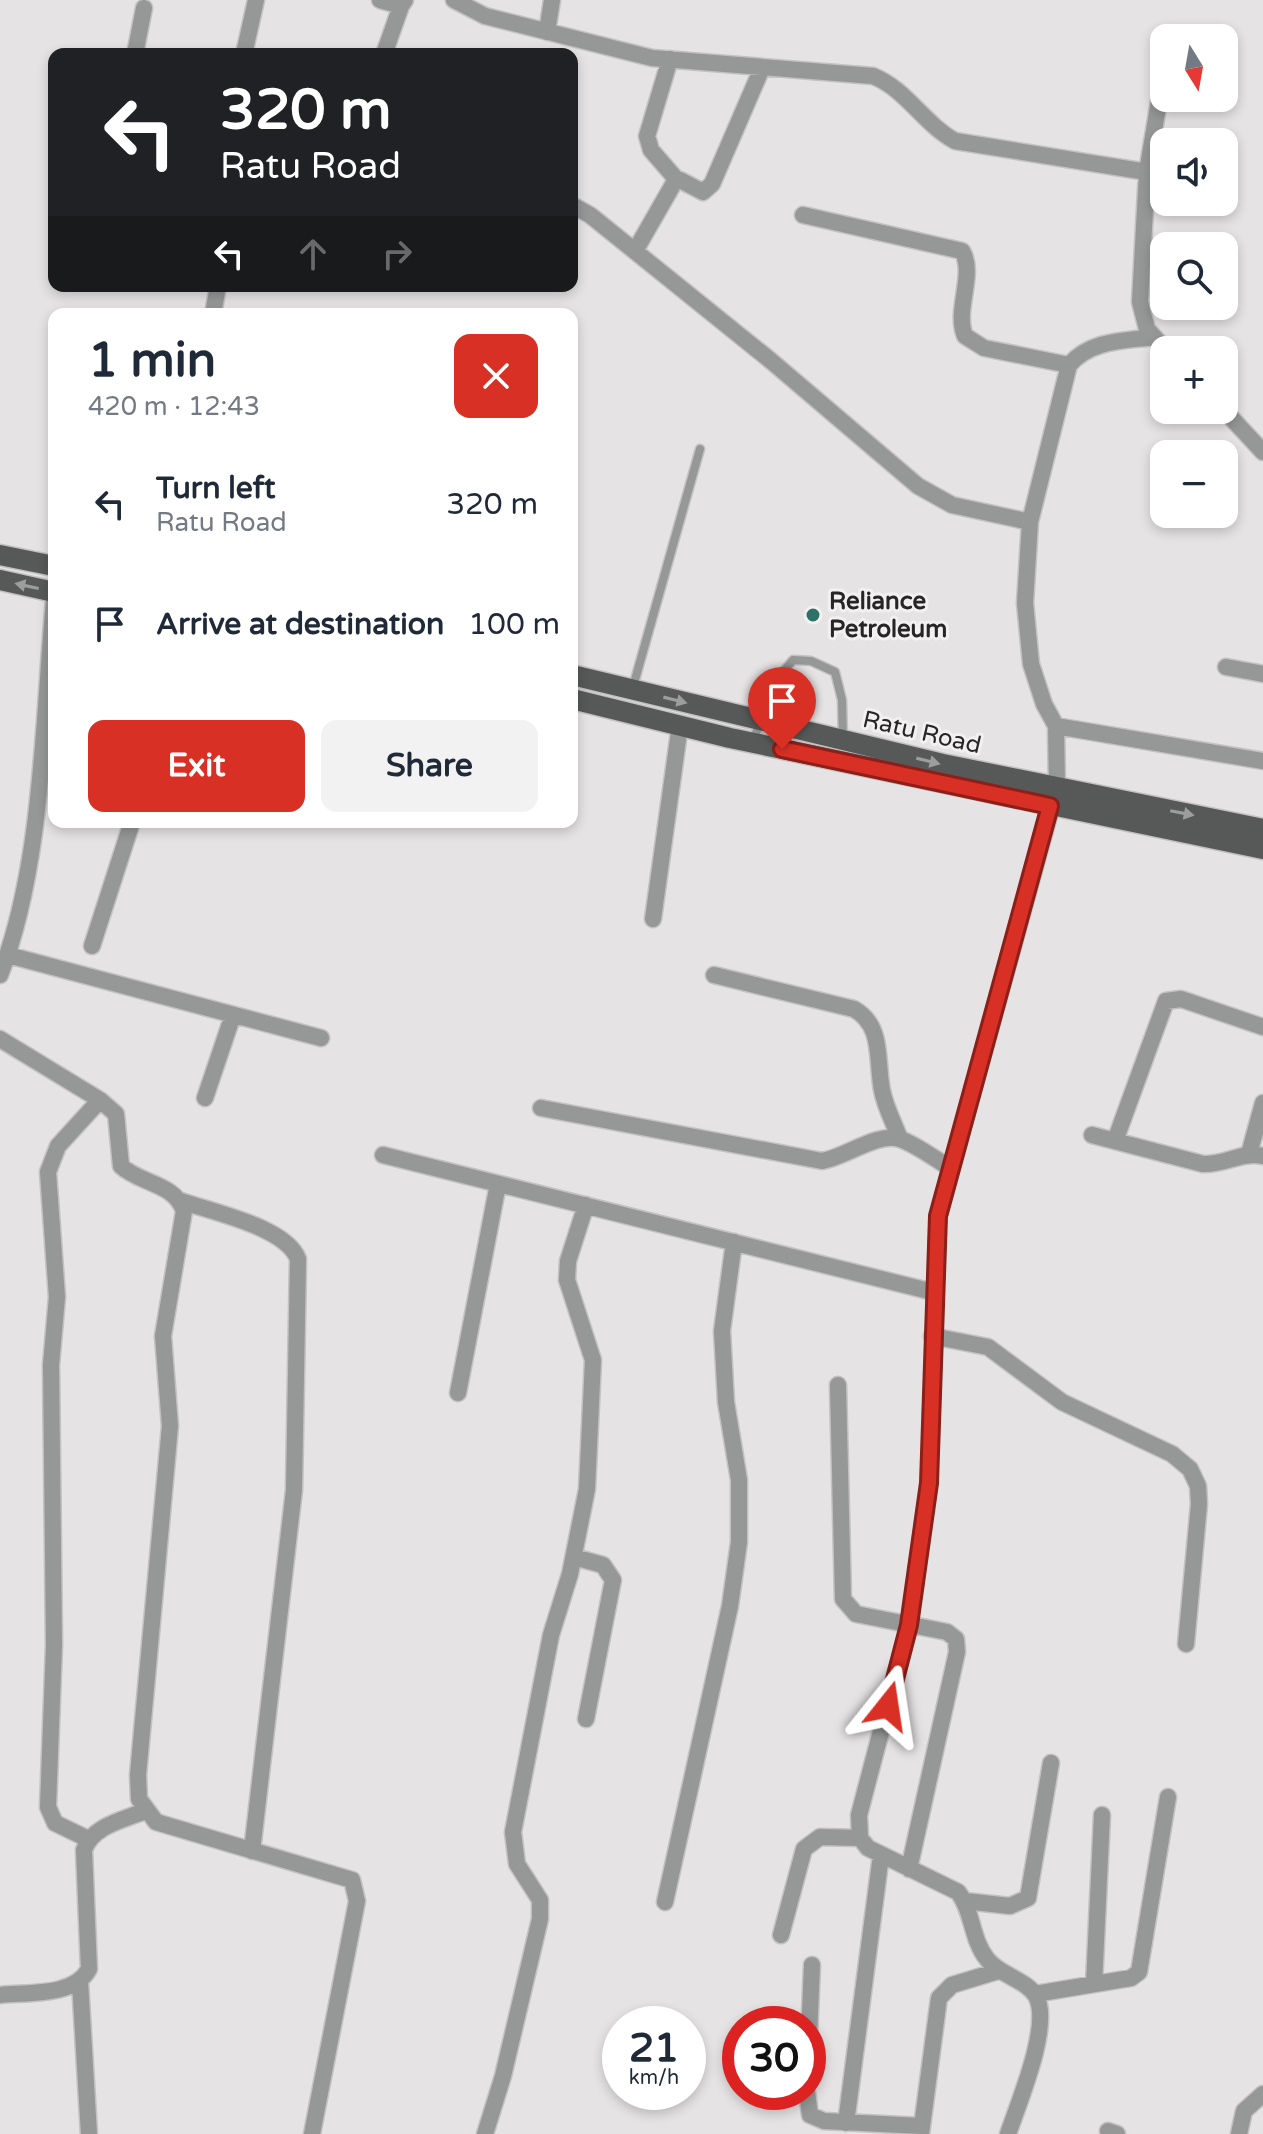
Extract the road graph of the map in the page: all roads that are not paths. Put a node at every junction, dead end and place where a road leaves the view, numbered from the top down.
1 (256, 0) edge
2 (380, 0) edge
3 (454, 0) edge
4 (552, 0) edge
5 (403, 3) edge
6 (144, 8) dead end
7 (547, 32) junction
8 (136, 48) edge
9 (245, 48) edge
10 (386, 48) edge
11 (670, 59) junction
12 (762, 68) junction
13 (1157, 112) edge
14 (1147, 172) junction
15 (677, 180) junction
16 (578, 209) edge
17 (803, 215) dead end
18 (635, 251) junction
19 (1153, 336) edge
20 (1150, 338) edge
21 (1069, 365) junction
22 (1237, 424) edge
23 (700, 449) dead end
24 (1263, 452) edge
25 (1030, 522) junction
26 (0, 555) edge
27 (48, 565) edge
28 (0, 580) edge
29 (48, 591) edge
30 (1226, 667) dead end
31 (48, 668) edge
32 (1263, 674) edge
33 (578, 676) edge
34 (632, 689) junction
35 (578, 700) edge
36 (762, 721) junction
37 (680, 725) junction
38 (1056, 726) junction
39 (843, 740) junction
40 (753, 743) junction
41 (1263, 761) edge
42 (840, 762) junction
43 (1054, 797) junction
44 (130, 828) edge
45 (1263, 829) edge
46 (1263, 849) edge
47 (653, 919) dead end
48 (92, 946) dead end
49 (8, 955) junction
50 (0, 975) edge
51 (714, 975) dead end
52 (233, 1015) junction
53 (1263, 1027) edge
54 (321, 1038) dead end
55 (0, 1039) edge
56 (205, 1098) dead end
57 (100, 1100) junction
58 (1263, 1103) edge
59 (541, 1108) dead end
60 (1092, 1135) dead end
61 (900, 1139) junction
62 (1115, 1141) junction
63 (383, 1155) dead end
64 (1256, 1155) edge
65 (950, 1168) junction
66 (498, 1184) junction
67 (181, 1201) junction
68 (586, 1205) junction
69 (734, 1242) junction
70 (933, 1292) junction
71 (932, 1336) junction
72 (838, 1385) dead end
73 (458, 1393) dead end
74 (574, 1557) junction
75 (909, 1625) junction
76 (1186, 1644) dead end
77 (586, 1719) dead end
78 (1051, 1763) dead end
79 (1168, 1797) dead end
80 (145, 1811) junction
81 (1102, 1815) dead end
82 (860, 1838) junction
83 (88, 1839) junction
84 (252, 1851) junction
85 (881, 1855) junction
86 (909, 1869) junction
87 (965, 1901) junction
88 (665, 1902) dead end
89 (781, 1935) dead end
90 (812, 1965) dead end
91 (998, 1971) junction
92 (80, 1982) junction
93 (1094, 1984) junction
94 (1035, 1994) junction
95 (0, 1995) edge
96 (810, 2006) edge
97 (1263, 2094) edge
98 (809, 2110) edge
99 (846, 2123) junction
100 (921, 2130) edge
101 (89, 2134) edge
102 (312, 2134) edge
103 (485, 2134) edge
104 (1008, 2134) edge
105 (1239, 2134) edge

1 - 9 street
2 - 5 street
3 - 7 street
4 - 7 street
5 - 10 street
6 - 8 street
7 - 11 street
11 - 12 street
11 - 15 street
12 - 14 street
12 - 15 street
13 - 14 street
14 - 19 street
15 - 18 street
16 - 18 street
17 - 21 street
18 - 25 street
20 - 21 street
21 - 25 street
22 - 24 street
23 - 34 lane
25 - 38 street
26 - 27 main road
29 -> 28 main road
30 - 32 street
31 - 49 street
33 - 34 main road, Ratu Road
34 -> 36 main road, Ratu Road
35 - 37 main road, Ratu Road
36 - 39 main road, Ratu Road
36 - 39 lane
36 - 40 lane
37 - 40 main road, Ratu Road
37 - 47 street
38 - 41 street
38 - 43 street
39 - 42 lane
39 -> 43 main road, Ratu Road
40 - 42 main road, Ratu Road
42 - 43 main road, Ratu Road
43 -> 45 main road, Ratu Road
43 - 46 main road, Ratu Road
43 - 65 street
44 - 48 street
49 - 50 street
49 - 52 street
51 - 61 street
52 - 54 street
52 - 56 street
53 - 62 street
55 - 57 street
57 - 67 street
57 - 83 street
58 - 64 street
59 - 61 street
60 - 62 street
61 - 65 street
62 - 64 street
63 - 66 street
65 - 70 street
66 - 68 street
66 - 73 street
67 - 80 street
67 - 84 street
68 - 69 street
68 - 74 street
69 - 70 street
69 - 88 street
70 - 71 street
71 - 75 street
71 - 76 street
72 - 75 street
74 - 77 street
74 - 103 street
75 - 82 street
75 - 86 street
78 - 87 street
79 - 93 street
80 - 83 street
80 - 84 street
81 - 93 street
82 - 85 street
82 - 89 street
83 - 92 street
84 - 102 street
85 - 86 street
85 - 99 street
86 - 87 street
87 - 91 street
90 - 96 street
91 - 94 street
91 - 100 street
92 - 95 street
92 - 101 street
93 - 94 street
94 - 104 street
97 - 105 street
98 - 99 street
99 - 100 street

